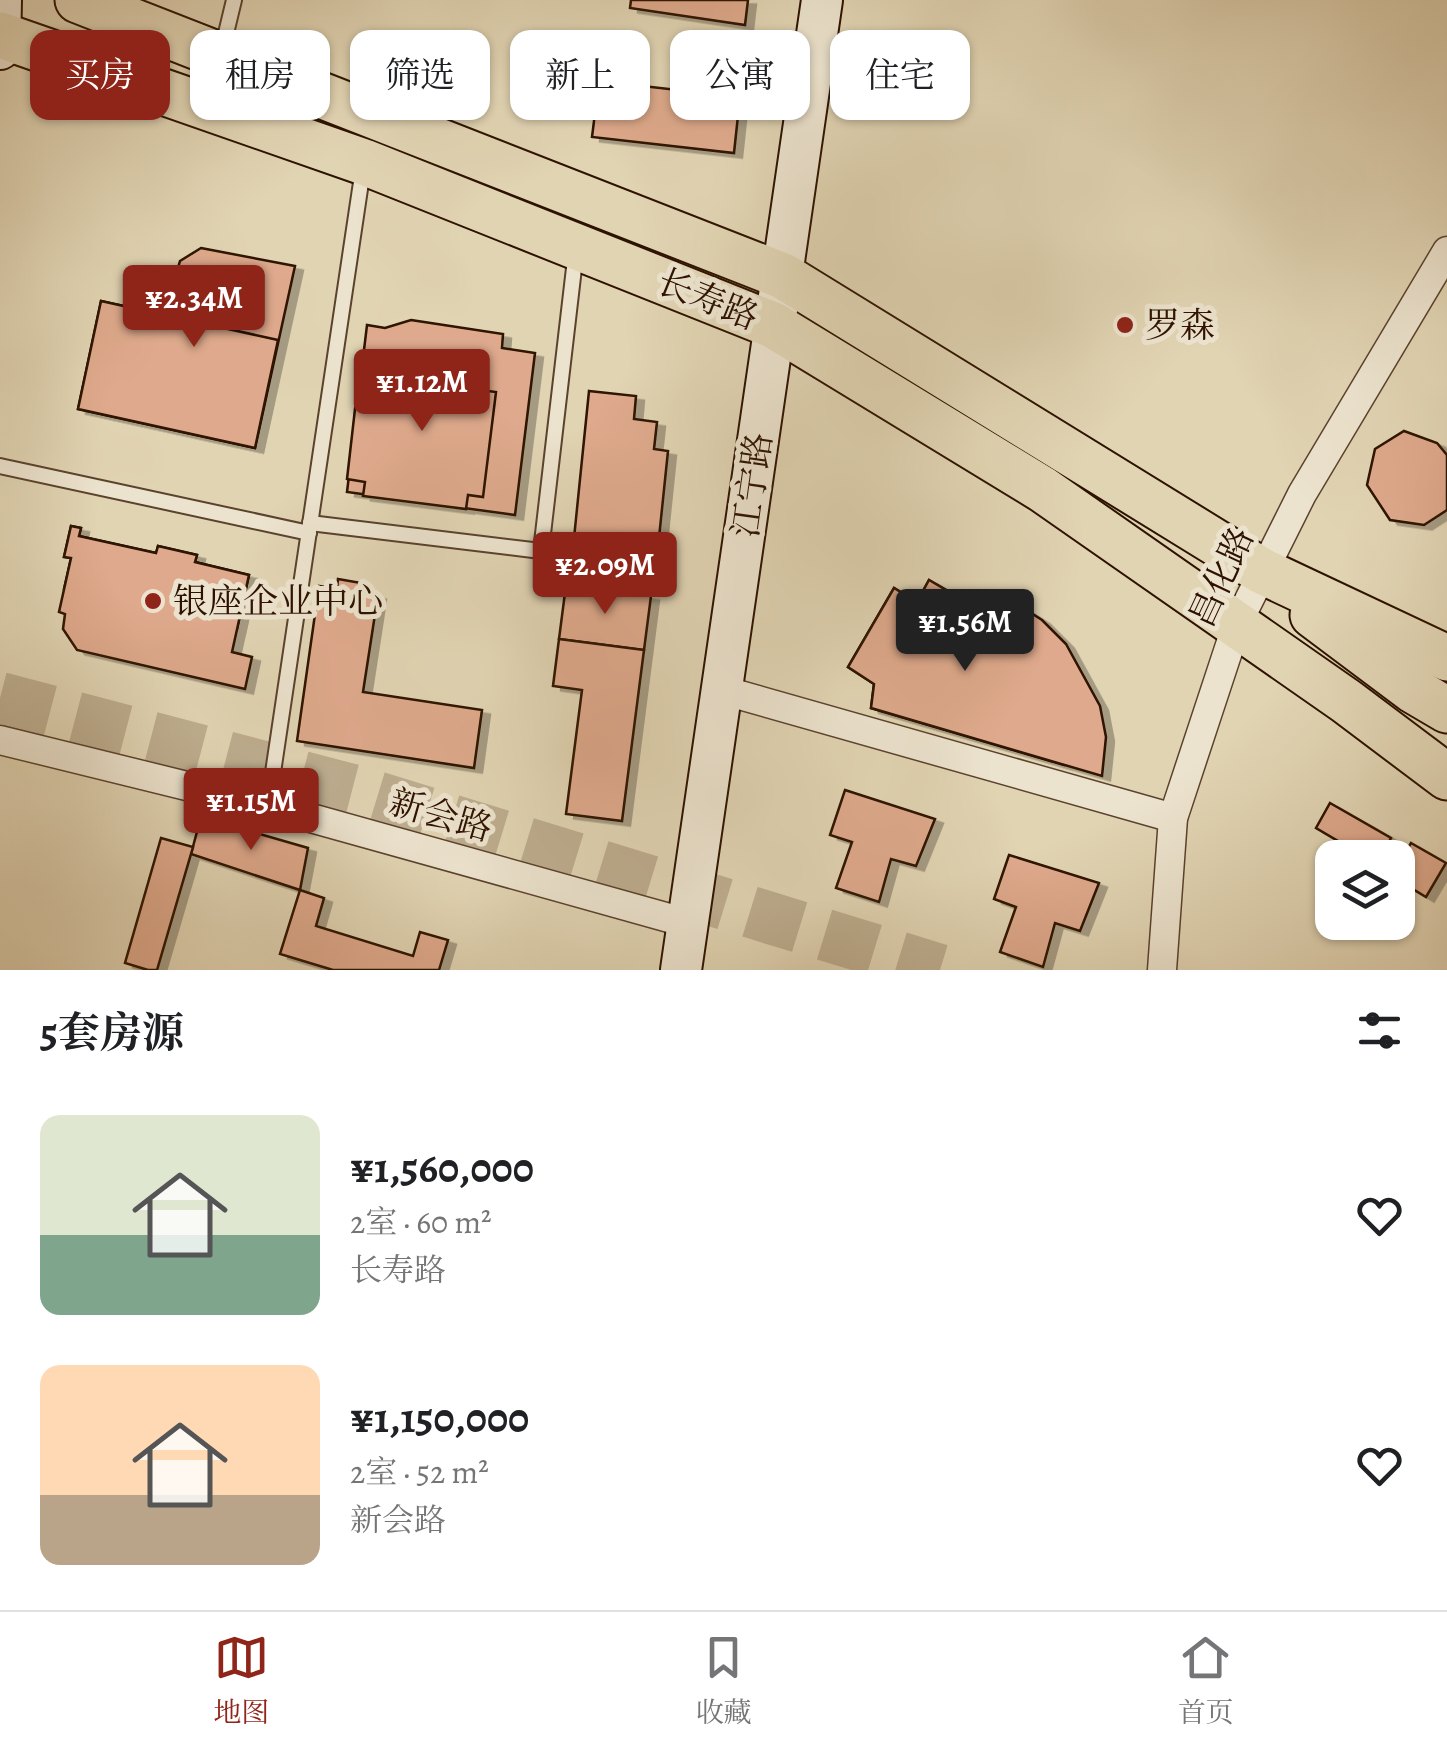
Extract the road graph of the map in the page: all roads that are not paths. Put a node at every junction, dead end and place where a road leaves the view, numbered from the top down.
1 (1, 0) edge
2 (78, 0) edge
3 (234, 0) edge
4 (822, 0) edge
5 (226, 30) edge
6 (0, 35) edge
7 (190, 44) edge
8 (0, 49) edge
9 (330, 99) edge
10 (364, 162) junction
11 (577, 244) junction
12 (1447, 251) edge
13 (783, 276) junction
14 (773, 325) junction
15 (0, 466) edge
16 (310, 528) junction
17 (1262, 571) junction
18 (1237, 624) junction
19 (1447, 658) edge
20 (722, 690) junction
21 (1346, 701) junction
22 (1447, 710) edge
23 (0, 740) edge
24 (1447, 752) edge
25 (1447, 778) edge
26 (268, 806) junction
27 (1173, 818) junction
28 (686, 923) junction
29 (681, 970) edge
30 (1162, 970) edge

1 - 6 main road
2 - 7 main road, 长寿路
3 - 5 lane
4 - 13 main road, 江宁路
6 - 8 main road
6 - 10 main road, 长寿路
9 - 13 main road, 长寿路
10 - 11 main road, 长寿路
10 - 16 lane
11 - 14 main road, 长寿路
11 - 16 lane
12 - 17 street, 昌化路
13 - 14 main road, 江宁路
13 - 17 main road, 长寿路
14 - 18 main road, 长寿路
14 - 20 main road, 江宁路
15 - 16 lane
16 - 26 lane
17 - 18 street, 昌化路
17 - 19 main road, 长寿路
17 - 22 main road, 长寿路
18 - 21 main road, 长寿路
18 - 27 street, 昌化路
20 - 27 street
20 - 28 main road, 江宁路
21 - 24 main road, 长寿路
21 - 25 main road, 长寿路
23 - 26 street, 新会路
26 - 28 street, 新会路
27 - 30 street, 昌化路
28 - 29 main road, 江宁路

